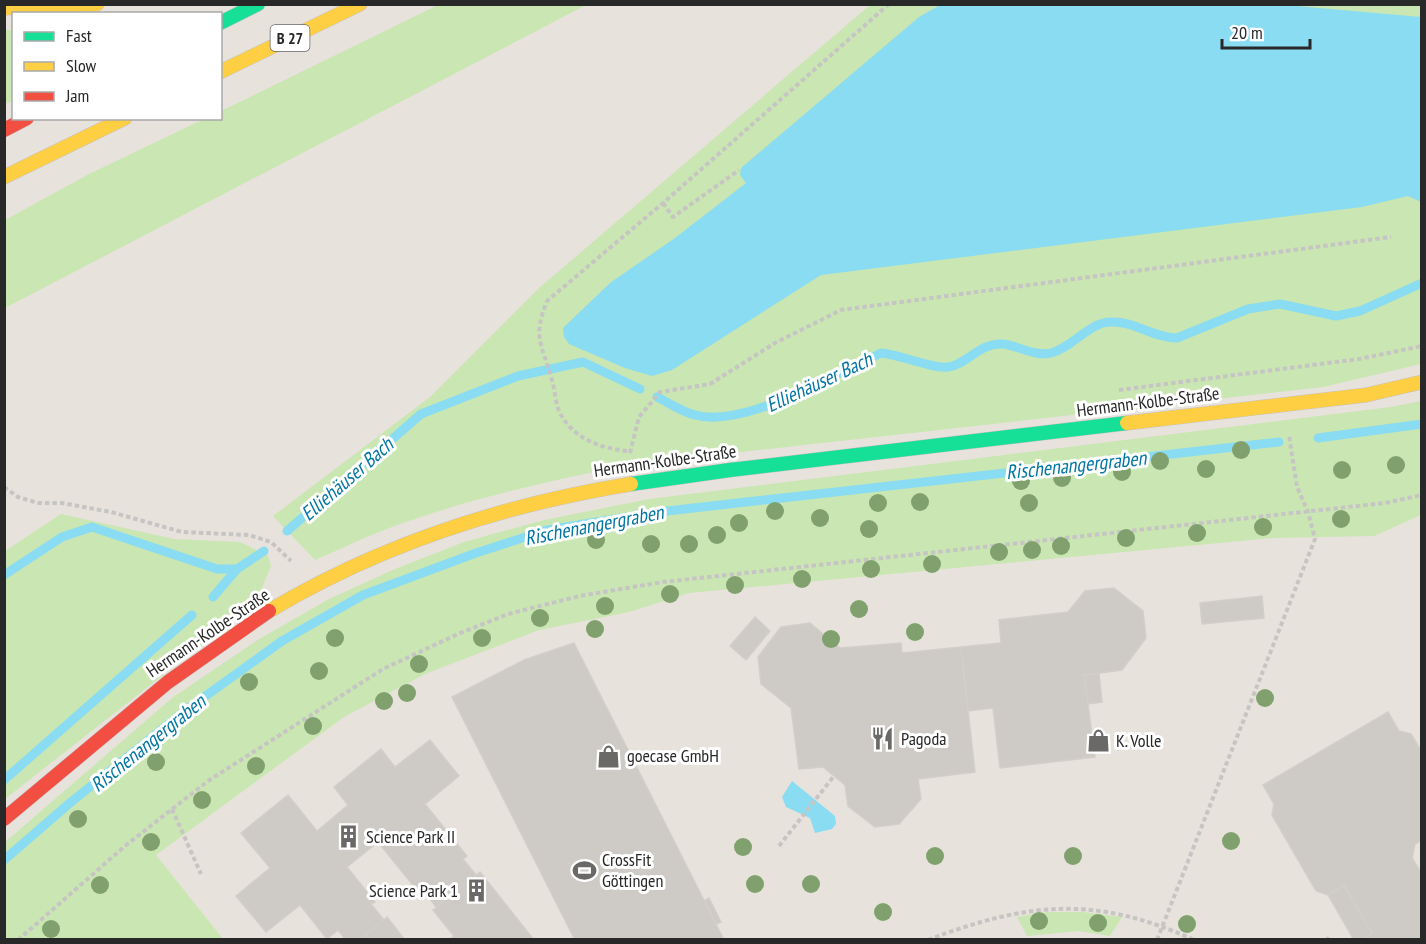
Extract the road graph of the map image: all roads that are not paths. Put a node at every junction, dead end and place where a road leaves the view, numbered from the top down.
1 (97, 4) edge
2 (258, 4) edge
3 (360, 4) edge
4 (4, 8) edge
5 (222, 22) edge
6 (222, 71) edge
7 (23, 120) edge
8 (121, 120) edge
9 (4, 130) edge
10 (7, 176) edge
11 (1422, 382) edge
12 (4, 819) edge

1 - 4 main road
2 - 5 main road, B 27
3 - 6 main road, B 27
7 - 9 main road
8 - 10 main road
11 - 12 main road, Hermann-Kolbe-Straße

